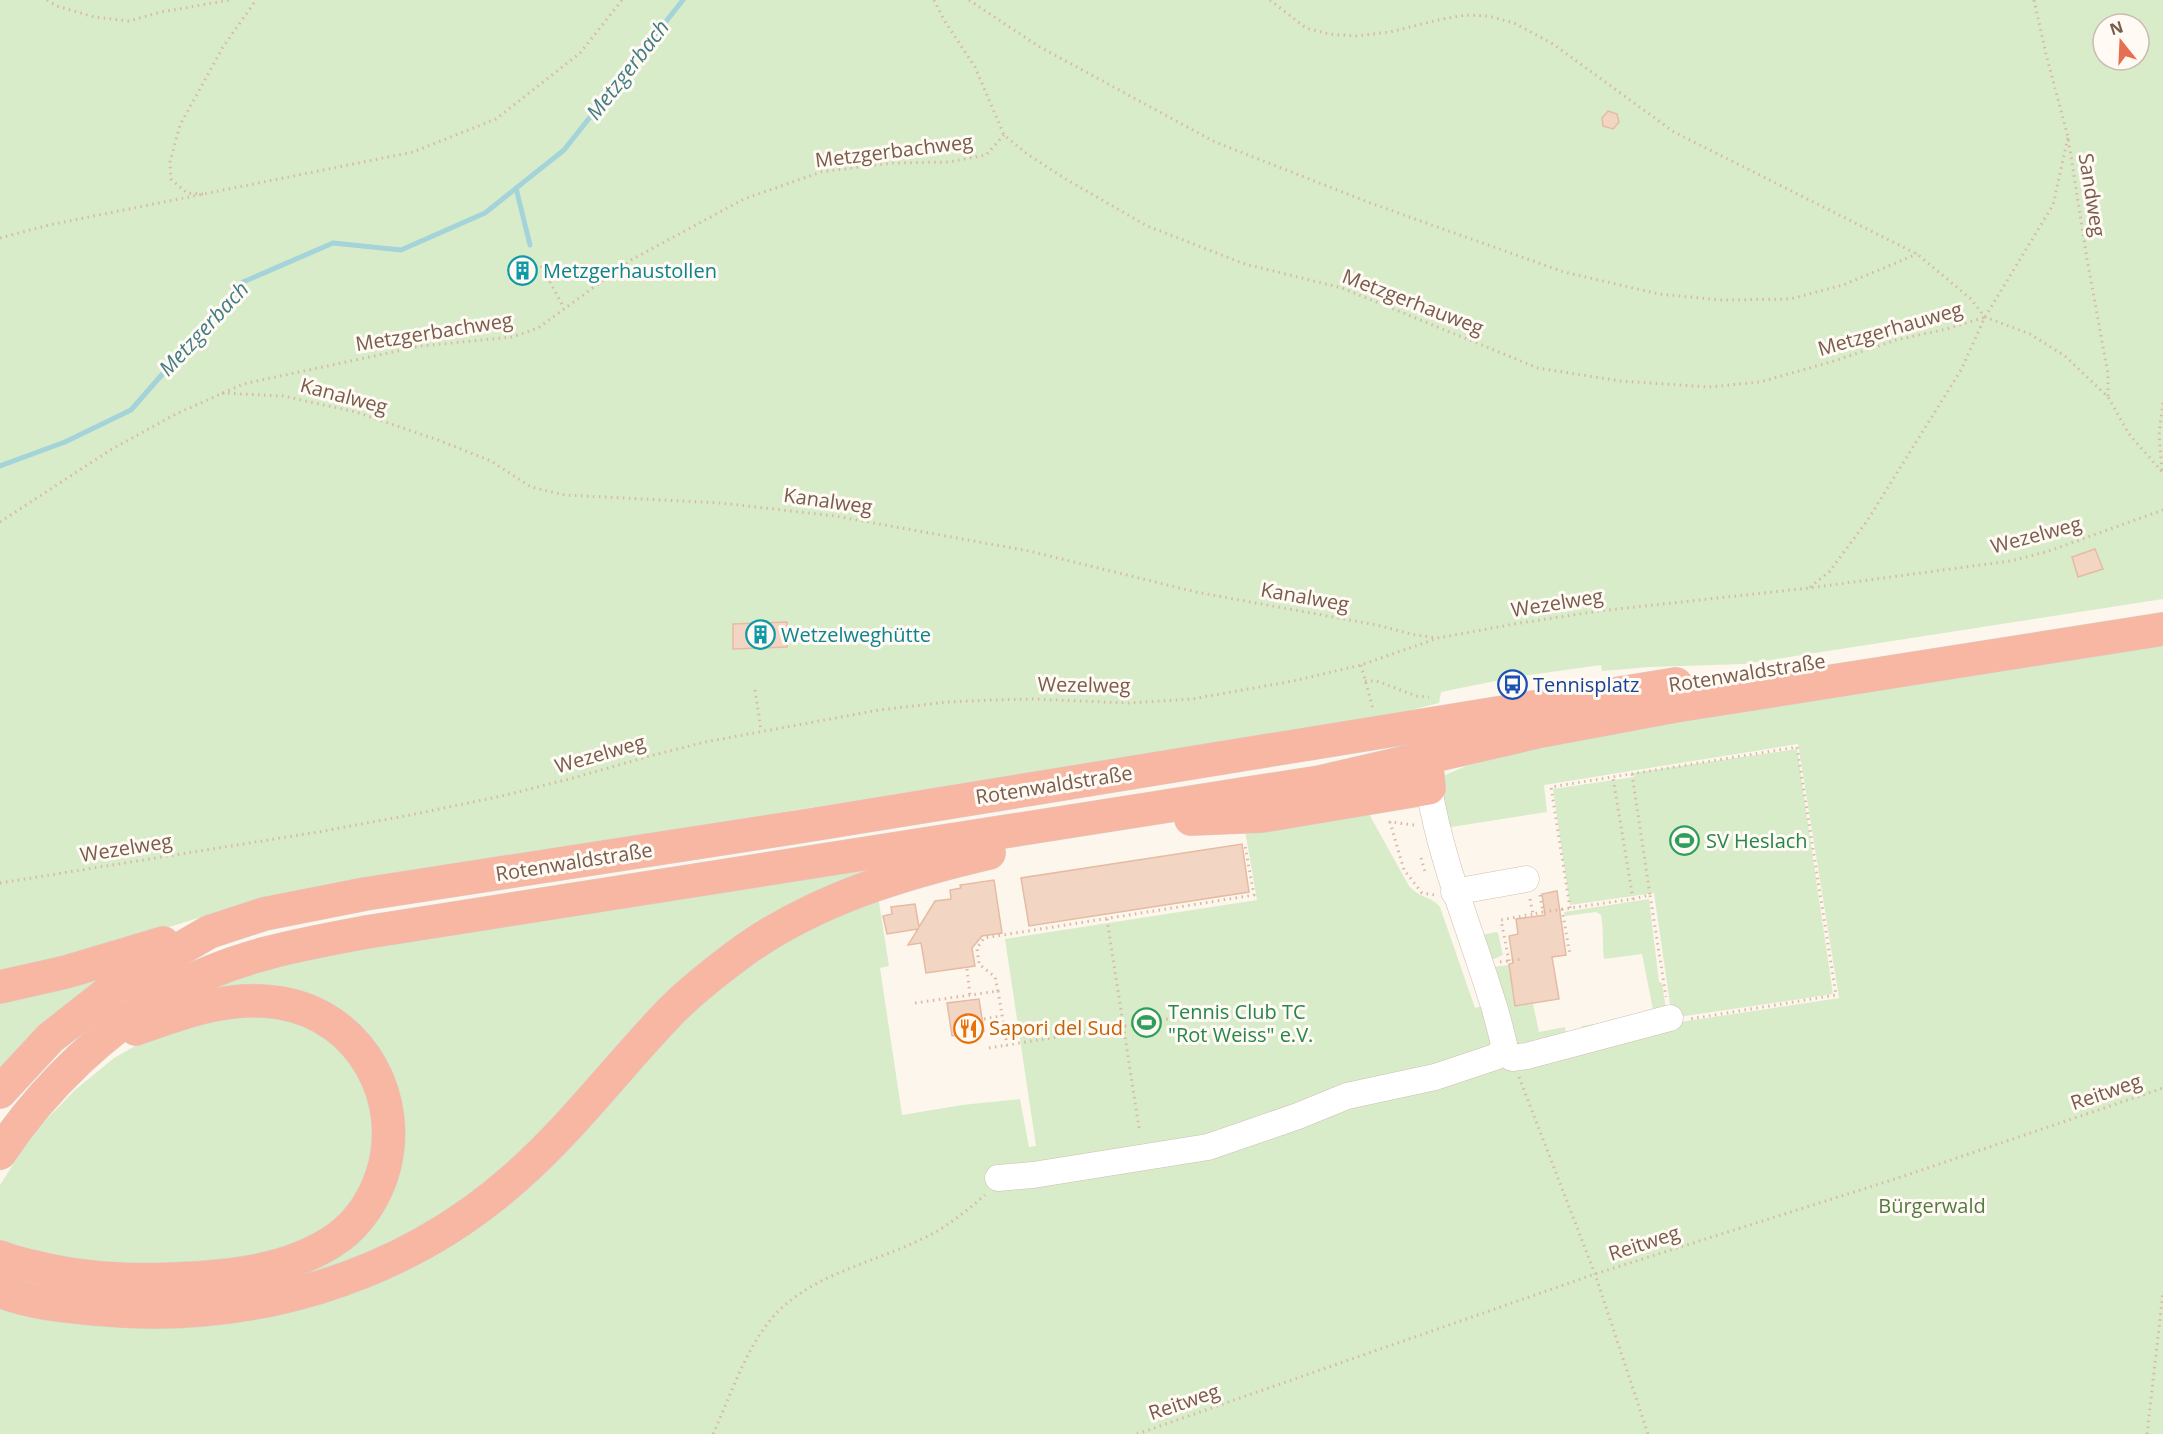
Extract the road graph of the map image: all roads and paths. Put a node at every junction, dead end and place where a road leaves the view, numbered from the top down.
1 (47, 0) edge
2 (230, 0) edge
3 (256, 0) edge
4 (622, 0) edge
5 (934, 0) edge
6 (969, 0) edge
7 (1270, 0) edge
8 (2034, 0) edge
9 (1004, 135) junction
10 (2068, 137) junction
11 (208, 194) junction
12 (0, 238) edge
13 (1917, 254) junction
14 (541, 266) dead end
15 (564, 308) junction
16 (1985, 317) junction
17 (222, 393) junction
18 (2108, 397) junction
19 (2163, 400) edge
20 (2162, 472) edge
21 (2163, 510) edge
22 (0, 522) edge
23 (1809, 588) junction
24 (2163, 612) edge
25 (2163, 629) edge
26 (1438, 638) junction
27 (1360, 665) junction
28 (1365, 681) junction
29 (755, 690) dead end
30 (1434, 698) dead end
31 (1374, 713) dead end
32 (761, 730) junction
33 (1427, 773) junction
34 (1632, 774) junction
35 (1613, 778) junction
36 (1238, 794) junction
37 (1179, 820) junction
38 (1390, 822) dead end
39 (1245, 846) dead end
40 (0, 883) edge
41 (1527, 884) junction
42 (1454, 892) junction
43 (1650, 895) junction
44 (1633, 899) junction
45 (1570, 908) junction
46 (1562, 909) junction
47 (1543, 912) junction
48 (1533, 914) junction
49 (1107, 919) junction
50 (209, 932) junction
51 (1570, 955) dead end
52 (1522, 959) dead end
53 (967, 969) dead end
54 (0, 987) edge
55 (998, 991) junction
56 (970, 996) junction
57 (915, 1004) dead end
58 (1224, 1010) dead end
59 (1002, 1016) junction
60 (1670, 1018) junction
61 (984, 1019) dead end
62 (1123, 1026) junction
63 (98, 1044) junction
64 (1007, 1045) junction
65 (989, 1048) dead end
66 (1512, 1058) joint
67 (2163, 1088) edge
68 (0, 1092) edge
69 (1139, 1128) dead end
70 (0, 1153) edge
71 (998, 1178) joint
72 (0, 1257) edge
73 (1595, 1274) junction
74 (0, 1291) edge
75 (2163, 1292) edge
76 (713, 1434) edge
77 (1137, 1434) edge
78 (1648, 1434) edge
79 (2147, 1434) edge

1 - 2 path
3 - 11 path
4 - 11 path
5 - 9 path, Metzgerhauweg
6 - 13 path
7 - 13 path
8 - 10 path, Sandweg
9 - 15 path, Metzgerbachweg
9 - 16 path, Metzgerhauweg
10 - 16 path
10 - 18 path, Sandweg
11 - 12 path
13 - 16 path
14 - 15 path
15 - 17 path, Metzgerbachweg
16 - 18 path
16 - 23 path
17 - 22 path, Metzgerbachweg
17 - 26 path, Kanalweg
18 - 20 path
19 - 20 path
21 - 23 path, Wezelweg
23 - 26 path, Wezelweg
24 - 50 highway, Rotenwaldstraße
25 - 33 highway, Rotenwaldstraße
26 - 27 path, Wezelweg
27 - 28 path
27 - 32 path, Wezelweg
28 - 30 path
28 - 31 path
29 - 32 path
32 - 40 path, Wezelweg
33 - 36 highway, Rotenwaldstraße
33 - 37 highway, Rotenwaldstraße
33 - 42 lane
34 - 35 path
34 - 43 path
34 - 60 path
35 - 44 path
35 - 45 path
36 - 37 highway
36 - 63 highway, Rotenwaldstraße
37 - 74 highway
38 - 42 path
39 - 49 path
41 - 42 lane
41 - 47 path
41 - 48 path
42 - 71 lane
43 - 44 path
43 - 60 path
44 - 45 path
45 - 46 path
46 - 47 path
46 - 51 path
47 - 48 path
48 - 52 path
49 - 55 path
49 - 62 path
50 - 54 highway
50 - 68 highway, Rotenwaldstraße
53 - 56 path
55 - 56 path
55 - 59 path
56 - 57 path
58 - 62 path
59 - 61 path
59 - 64 path
60 - 66 lane
62 - 64 path
62 - 69 path
63 - 70 highway, Rotenwaldstraße
63 - 72 highway
64 - 65 path
66 - 73 path
67 - 73 path, Reitweg
71 - 76 path
73 - 77 path, Reitweg
73 - 78 path
75 - 79 path

